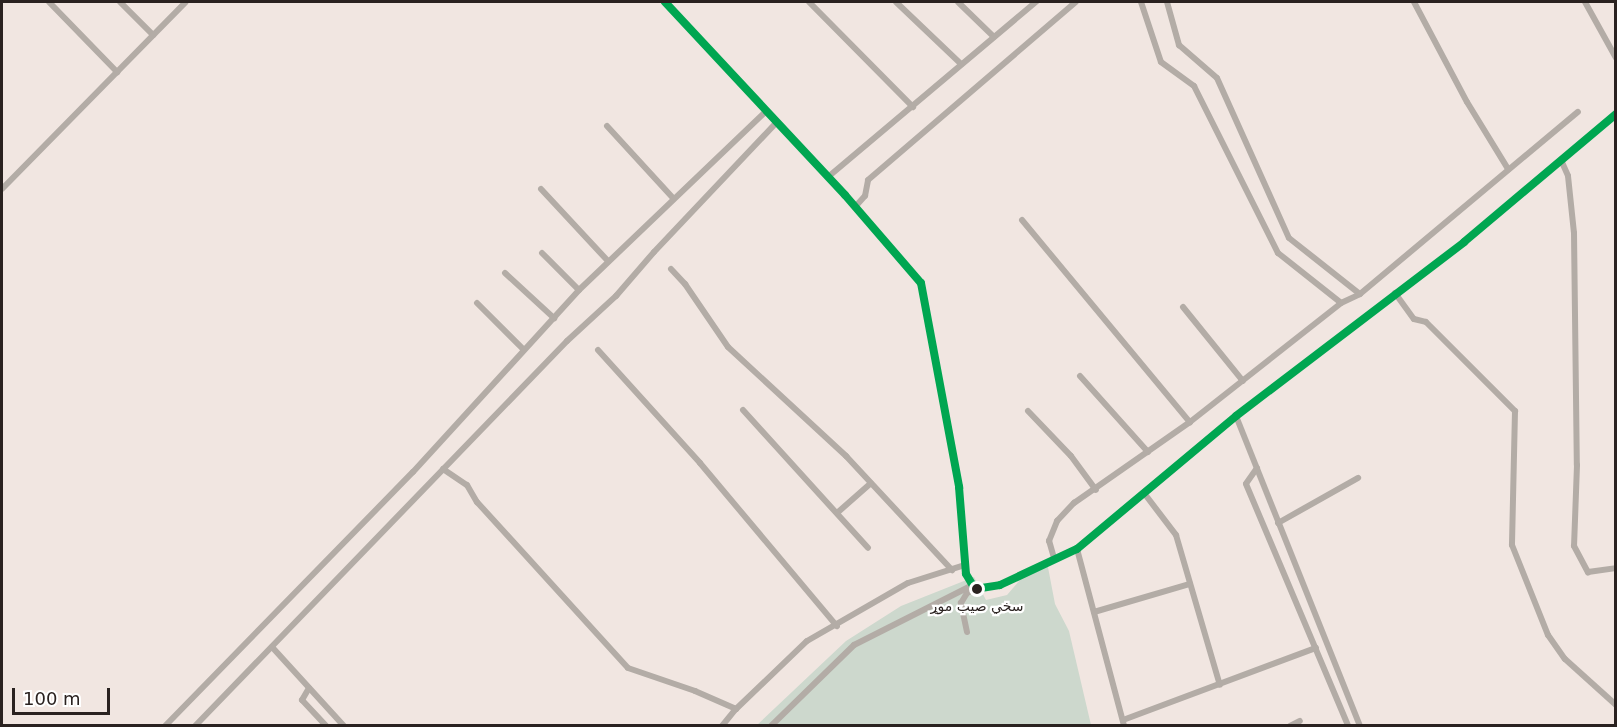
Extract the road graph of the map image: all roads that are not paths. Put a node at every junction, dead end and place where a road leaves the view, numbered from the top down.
1 (49, 2) edge
2 (120, 2) edge
3 (186, 2) edge
4 (665, 2) edge
5 (809, 2) edge
6 (896, 2) edge
7 (957, 2) edge
8 (1036, 2) edge
9 (1076, 2) edge
10 (1141, 2) edge
11 (1167, 2) edge
12 (1414, 2) edge
13 (1585, 2) edge
14 (153, 35) junction
15 (994, 37) junction
16 (1616, 58) edge
17 (961, 64) junction
18 (117, 72) junction
19 (913, 107) junction
20 (765, 111) junction
21 (1578, 112) dead end
22 (1616, 114) edge
23 (776, 123) junction
24 (607, 126) dead end
25 (1561, 160) junction
26 (1508, 169) junction
27 (828, 177) junction
28 (2, 189) edge
29 (540, 189) dead end
30 (673, 198) junction
31 (855, 207) junction
32 (1022, 220) dead end
33 (542, 253) dead end
34 (609, 261) junction
35 (671, 269) dead end
36 (505, 273) dead end
37 (579, 290) junction
38 (1395, 293) junction
39 (1360, 294) junction
40 (477, 303) dead end
41 (1341, 303) junction
42 (1183, 307) dead end
43 (554, 318) junction
44 (524, 350) junction
45 (598, 350) dead end
46 (1080, 376) dead end
47 (1243, 381) junction
48 (742, 410) dead end
49 (1028, 411) dead end
50 (1236, 416) junction
51 (1191, 422) junction
52 (1148, 452) junction
53 (1257, 468) junction
54 (443, 469) junction
55 (1358, 478) dead end
56 (871, 483) junction
57 (1096, 490) junction
58 (1144, 494) junction
59 (837, 513) junction
60 (1278, 523) junction
61 (868, 548) dead end
62 (1077, 549) junction
63 (1054, 558) junction
64 (965, 565) junction
65 (1616, 568) edge
66 (953, 571) junction
67 (1190, 584) junction
68 (974, 587) junction
69 (1094, 612) junction
70 (837, 626) junction
71 (967, 632) dead end
72 (272, 647) junction
73 (1316, 648) junction
74 (1220, 685) junction
75 (309, 688) junction
76 (1616, 705) edge
77 (736, 709) junction
78 (1300, 722) dead end
79 (1124, 723) edge
80 (165, 726) edge
81 (195, 726) edge
82 (326, 726) edge
83 (344, 726) edge
84 (722, 726) edge
85 (771, 726) edge
86 (1290, 726) edge
87 (1348, 726) edge
88 (1360, 726) edge

1 - 18 street
2 - 14 street
3 - 14 street
4 - 20 street
5 - 19 street
6 - 17 street
7 - 15 street
8 - 15 street
9 - 31 street
10 - 41 street
11 - 39 street
12 - 26 street
13 - 16 street
14 - 18 street
15 - 17 street
17 - 19 street
18 - 28 street
19 - 27 street
20 - 23 street
20 - 30 street
21 - 26 street
22 - 25 street
23 - 27 street
23 - 54 street
24 - 30 street
25 - 38 street
25 - 65 street
26 - 39 street
27 - 31 street
29 - 34 street
30 - 34 street
31 - 64 street
32 - 51 street
33 - 37 street
34 - 37 street
35 - 56 street
36 - 43 street
37 - 43 street
38 - 50 street
38 - 76 street
39 - 41 street
40 - 44 street
41 - 47 street
42 - 47 street
43 - 44 street
44 - 80 street
45 - 70 street
46 - 52 street
47 - 51 street
48 - 59 street
49 - 57 street
50 - 53 street
50 - 58 street
51 - 52 street
52 - 57 street
53 - 60 street
53 - 73 street
54 - 72 street
54 - 77 street
55 - 60 street
56 - 59 street
56 - 66 street
57 - 63 street
58 - 62 street
58 - 67 street
59 - 61 street
60 - 88 street
62 - 63 street
62 - 69 street
63 - 68 street
64 - 66 street
64 - 68 street
66 - 70 street
67 - 69 street
67 - 74 street
68 - 71 street
68 - 85 street
69 - 79 street
70 - 77 street
72 - 75 street
72 - 81 street
73 - 74 street
73 - 87 street
74 - 79 street
75 - 82 street
75 - 83 street
77 - 84 street
78 - 86 street

